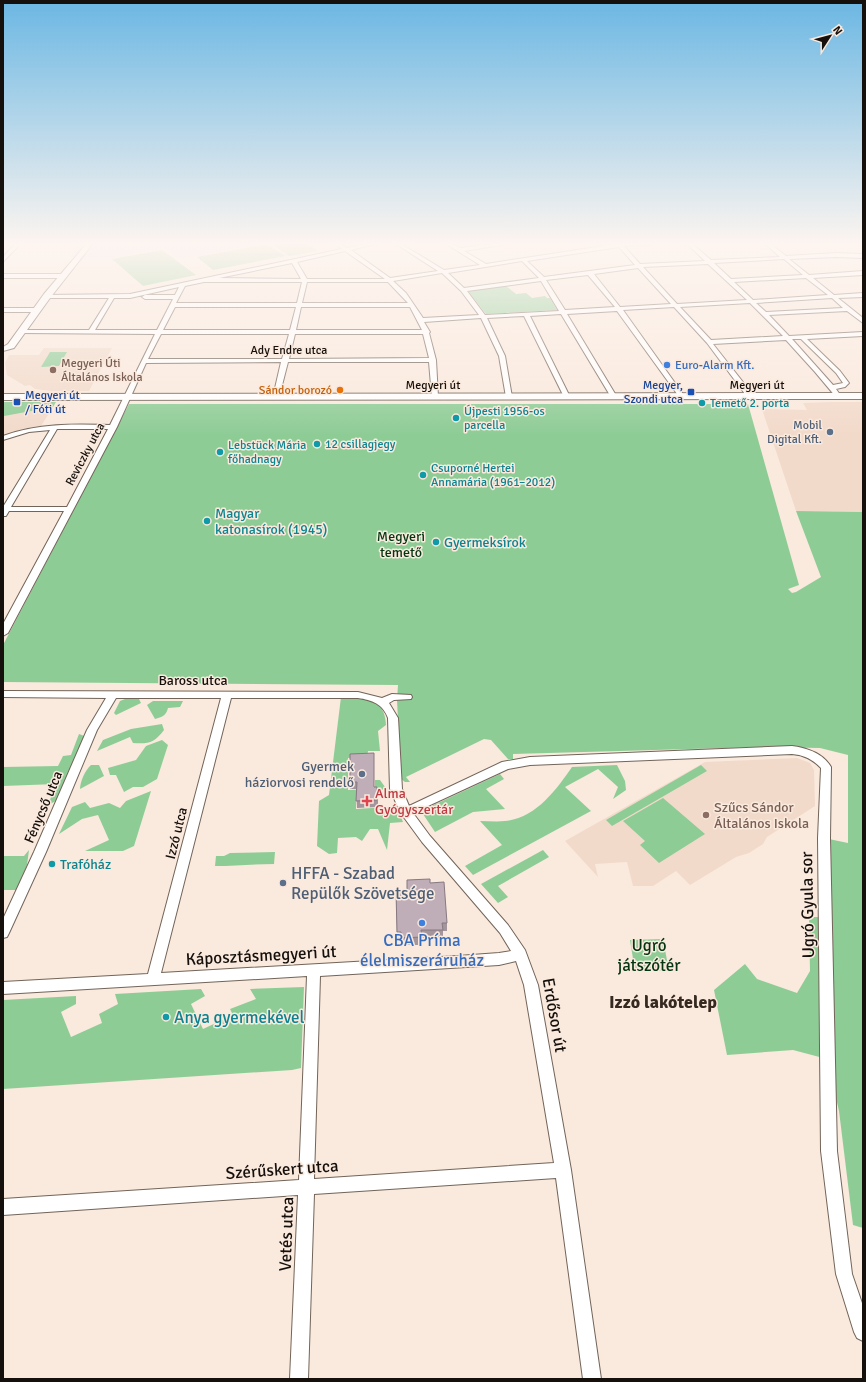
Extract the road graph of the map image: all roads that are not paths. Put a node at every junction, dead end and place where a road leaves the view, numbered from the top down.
1 (37, 306) edge
2 (37, 306) edge
3 (106, 306) edge
4 (172, 306) edge
5 (300, 306) edge
6 (412, 306) edge
7 (476, 306) edge
8 (560, 306) edge
9 (648, 306) edge
10 (677, 306) edge
11 (757, 306) edge
12 (845, 306) edge
13 (619, 308) junction
14 (3, 310) edge
15 (34, 310) junction
16 (849, 310) junction
17 (563, 312) junction
18 (526, 314) junction
19 (764, 314) junction
20 (483, 316) junction
21 (422, 320) junction
22 (863, 321) edge
23 (20, 332) junction
24 (91, 332) junction
25 (159, 332) junction
26 (294, 332) junction
27 (427, 332) junction
28 (863, 334) edge
29 (802, 337) junction
30 (787, 338) junction
31 (709, 342) junction
32 (3, 350) edge
33 (434, 360) junction
34 (144, 361) junction
35 (286, 361) junction
36 (831, 387) junction
37 (276, 396) junction
38 (838, 396) junction
39 (863, 396) edge
40 (128, 397) junction
41 (435, 397) junction
42 (509, 397) junction
43 (567, 397) junction
44 (614, 397) junction
45 (682, 397) junction
46 (750, 397) junction
47 (3, 398) edge
48 (113, 427) junction
49 (54, 428) junction
50 (3, 438) edge
51 (68, 509) junction
52 (4, 511) edge
53 (3, 633) edge
54 (3, 694) edge
55 (113, 694) junction
56 (227, 694) junction
57 (407, 697) dead end
58 (382, 702) junction
59 (406, 812) junction
60 (3, 933) edge
61 (520, 954) junction
62 (314, 970) junction
63 (153, 980) junction
64 (3, 988) edge
65 (563, 1170) junction
66 (307, 1186) junction
67 (3, 1207) edge
68 (863, 1332) edge
69 (299, 1379) edge
70 (592, 1379) edge

1 - 15 street
2 - 15 street
3 - 24 street
4 - 25 street, Reviczky utca
5 - 26 street
6 - 21 street
7 - 20 street
8 - 17 street
9 - 13 street
10 - 31 street
11 - 19 street
12 - 16 street
13 - 17 street
13 - 45 street
14 - 15 street
15 - 23 street
15 - 32 street
16 - 19 street
16 - 22 street
17 - 18 street
17 - 44 street
18 - 20 street
18 - 43 street
19 - 30 street
20 - 21 street
20 - 42 street
21 - 27 street
23 - 24 street
23 - 32 street
24 - 25 street
25 - 26 street
25 - 34 street, Reviczky utca
26 - 27 street
26 - 35 street
27 - 33 street
28 - 29 street
29 - 30 street
29 - 36 street
30 - 31 street
30 - 36 street
31 - 46 street
33 - 35 street, Ady Endre utca
33 - 41 street
34 - 35 street, Ady Endre utca
34 - 40 street, Reviczky utca
35 - 37 street
36 - 38 street
37 - 40 main road, Megyeri út
37 - 41 main road, Megyeri út
38 - 39 main road, Megyeri út
38 - 46 main road, Megyeri út
40 - 47 main road, Megyeri út
40 - 48 street, Reviczky utca
41 - 42 main road, Megyeri út
42 - 43 main road, Megyeri út
43 - 44 main road, Megyeri út
44 - 45 main road, Megyeri út
45 - 46 main road, Megyeri út
48 - 49 street
48 - 51 street, Reviczky utca
49 - 50 street
49 - 52 street
51 - 52 street
51 - 53 street, Reviczky utca
54 - 55 street, Baross utca
55 - 56 street, Baross utca
55 - 60 street, Fénycső utca
56 - 58 street, Baross utca
56 - 63 street, Izzó utca
57 - 58 street
58 - 59 street, Erdősor út
59 - 61 street, Erdősor út
59 - 68 street, Ugró Gyula sor
61 - 62 street, Káposztásmegyeri út
61 - 65 street, Erdősor út
62 - 63 street, Káposztásmegyeri út
62 - 66 street, Vetés utca
63 - 64 street, Káposztásmegyeri út
65 - 66 street, Szérűskert utca
65 - 70 street, Erdősor út
66 - 67 street, Szérűskert utca
66 - 69 street, Vetés utca

